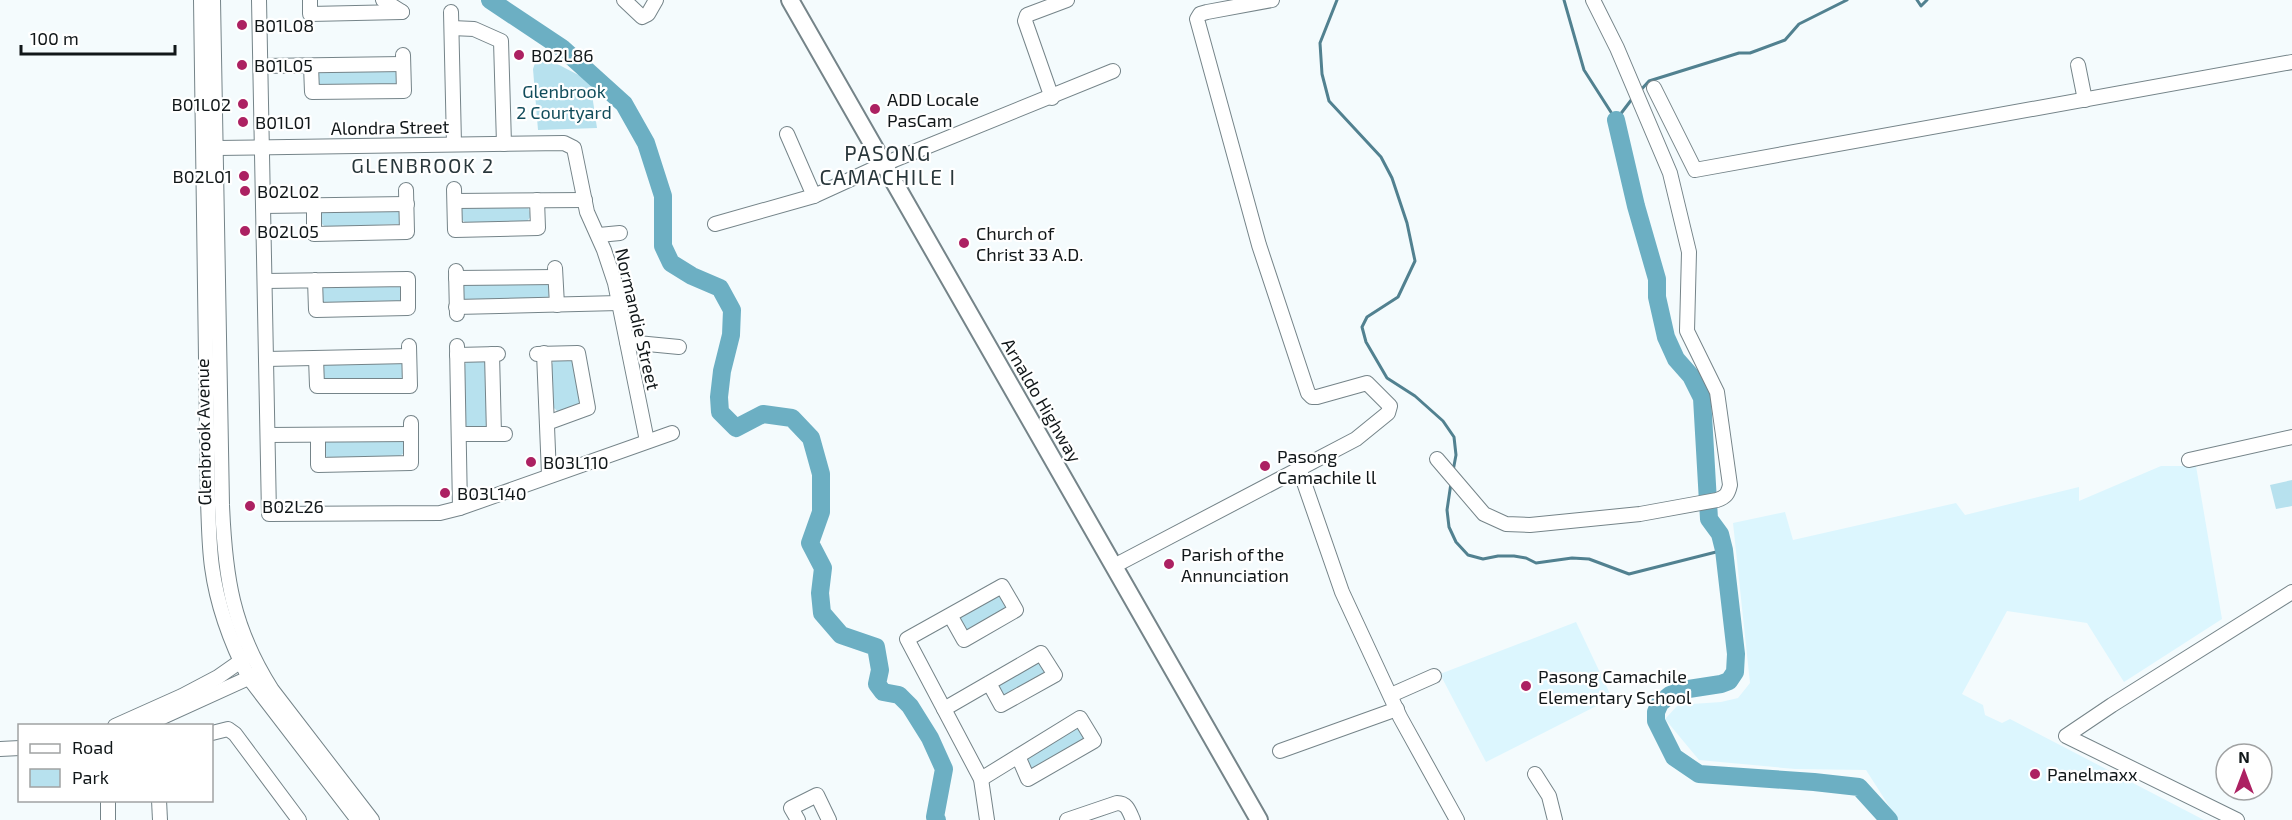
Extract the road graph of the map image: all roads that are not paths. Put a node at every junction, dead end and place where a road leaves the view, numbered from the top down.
1 (201, 0) edge
2 (213, 0) edge
3 (259, 0) edge
4 (310, 0) edge
5 (382, 0) edge
6 (624, 0) edge
7 (656, 0) edge
8 (789, 0) edge
9 (1063, 0) edge
10 (1272, 0) edge
11 (1593, 0) edge
12 (451, 12) dead end
13 (452, 28) junction
14 (2292, 62) edge
15 (2078, 65) dead end
16 (261, 66) junction
17 (311, 66) junction
18 (1113, 72) dead end
19 (1654, 88) dead end
20 (1052, 98) junction
21 (2085, 100) junction
22 (787, 134) dead end
23 (564, 143) joint
24 (454, 144) junction
25 (504, 144) junction
26 (262, 147) junction
27 (217, 148) junction
28 (885, 164) junction
29 (814, 196) junction
30 (537, 200) junction
31 (585, 200) junction
32 (314, 205) junction
33 (263, 206) junction
34 (715, 224) dead end
35 (620, 233) dead end
36 (598, 235) junction
37 (315, 280) junction
38 (265, 281) junction
39 (619, 303) junction
40 (557, 305) junction
41 (627, 342) junction
42 (679, 347) dead end
43 (316, 358) junction
44 (266, 359) junction
45 (547, 423) junction
46 (672, 433) dead end
47 (459, 434) junction
48 (268, 435) junction
49 (318, 435) junction
50 (2292, 437) edge
51 (647, 441) junction
52 (1437, 459) dead end
53 (2189, 460) dead end
54 (1299, 468) junction
55 (549, 475) junction
56 (460, 508) junction
57 (1114, 566) junction
58 (2292, 592) edge
59 (950, 615) junction
60 (246, 657) junction
61 (255, 675) junction
62 (1434, 676) dead end
63 (989, 683) junction
64 (1391, 695) junction
65 (944, 709) junction
66 (1397, 709) junction
67 (119, 724) edge
68 (146, 724) edge
69 (213, 733) edge
70 (18, 748) edge
71 (0, 749) edge
72 (1280, 751) dead end
73 (1018, 756) junction
74 (18, 757) edge
75 (0, 758) edge
76 (1535, 774) dead end
77 (981, 779) junction
78 (108, 802) edge
79 (159, 802) edge
80 (1101, 815) edge
81 (108, 820) edge
82 (160, 820) edge
83 (299, 820) edge
84 (358, 820) edge
85 (372, 820) edge
86 (798, 820) edge
87 (829, 820) edge
88 (987, 820) edge
89 (1067, 820) edge
90 (1133, 820) edge
91 (1259, 820) edge
92 (1457, 820) edge
93 (1555, 820) edge
94 (2237, 820) edge

1 - 60 street, Glenbrook Avenue
2 - 27 street, Glenbrook Avenue
3 - 16 street
4 - 5 street
6 - 7 street
8 - 28 main road, Arnaldo Highway
9 - 20 street
10 - 54 street
11 - 52 street
12 - 13 street
13 - 24 street
13 - 25 street
14 - 21 street
15 - 21 street
16 - 17 street
16 - 26 street
17 - 17 street
18 - 20 street
19 - 21 street
20 - 28 street
22 - 29 street
23 - 25 street, Alondra Street
23 - 31 street, Normandie Street
24 - 25 street, Alondra Street
24 - 26 street, Alondra Street
26 - 27 street, Alondra Street
26 - 33 street
27 - 60 street, Glenbrook Avenue
28 - 29 street
28 - 57 main road, Arnaldo Highway
29 - 34 street
30 - 30 street
30 - 31 street
31 - 36 street, Normandie Street
32 - 32 street
32 - 33 street
33 - 38 street
35 - 36 street
36 - 39 street, Normandie Street
37 - 37 street
37 - 38 street
38 - 44 street
39 - 40 street
39 - 41 street, Normandie Street
40 - 40 street
41 - 42 street
41 - 51 street, Normandie Street
43 - 43 street
43 - 44 street
44 - 48 street
45 - 45 street
45 - 55 street
46 - 51 street
47 - 47 street
47 - 56 street
48 - 49 street
48 - 56 street
49 - 49 street
50 - 53 street
51 - 55 street
54 - 57 street
54 - 64 street
55 - 56 street
57 - 91 main road, Arnaldo Highway
58 - 94 street
59 - 59 street
59 - 65 street
60 - 61 street, Glenbrook Avenue
60 - 67 street
61 - 68 street
61 - 84 street, Glenbrook Avenue
61 - 85 street, Glenbrook Avenue
62 - 64 street
63 - 63 street
63 - 65 street
64 - 66 street
65 - 77 street
66 - 72 street
66 - 92 street
69 - 83 street
70 - 71 street
73 - 73 street
73 - 77 street
74 - 75 street
76 - 93 street
77 - 88 street
78 - 81 street
79 - 82 street
80 - 89 street
80 - 90 street
86 - 87 street

